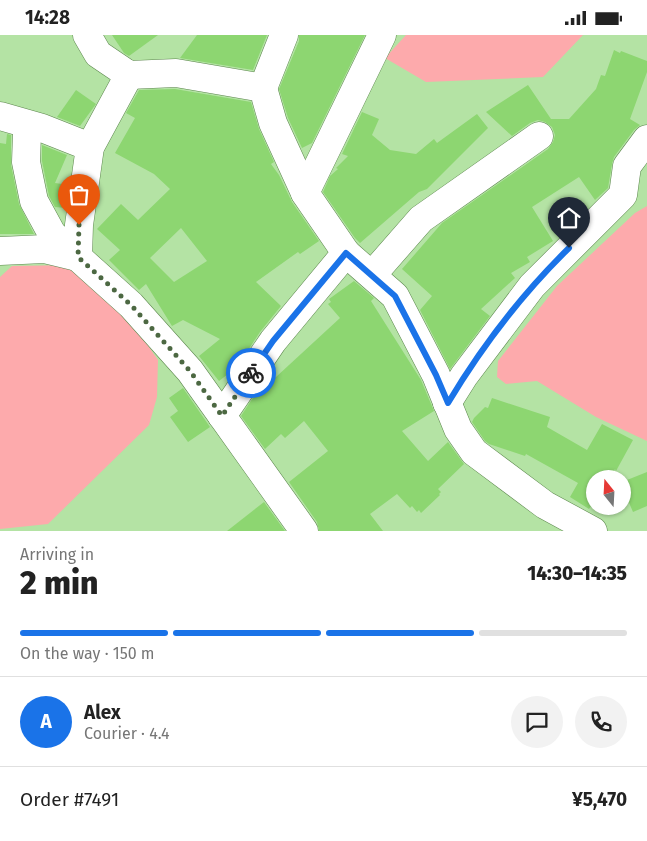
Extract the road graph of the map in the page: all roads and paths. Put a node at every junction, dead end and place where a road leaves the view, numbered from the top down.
1 (87, 35) edge
2 (284, 35) edge
3 (382, 35) edge
4 (129, 75) junction
5 (263, 87) junction
6 (0, 116) edge
7 (27, 133) dead end
8 (540, 136) dead end
9 (647, 139) edge
10 (90, 147) junction
11 (305, 193) junction
12 (0, 251) edge
13 (346, 253) junction
14 (78, 257) junction
15 (372, 275) junction
16 (448, 403) junction
17 (222, 416) junction
18 (304, 531) edge
19 (593, 531) edge

1 - 4 street
2 - 5 street
3 - 11 street
4 - 5 street
4 - 10 street
5 - 11 street
6 - 10 street
7 - 14 street
8 - 15 street
9 - 16 street
10 - 14 street
11 - 13 street
12 - 14 street
13 - 15 street
13 - 17 street
14 - 17 street
15 - 16 street
16 - 19 street
17 - 18 street

